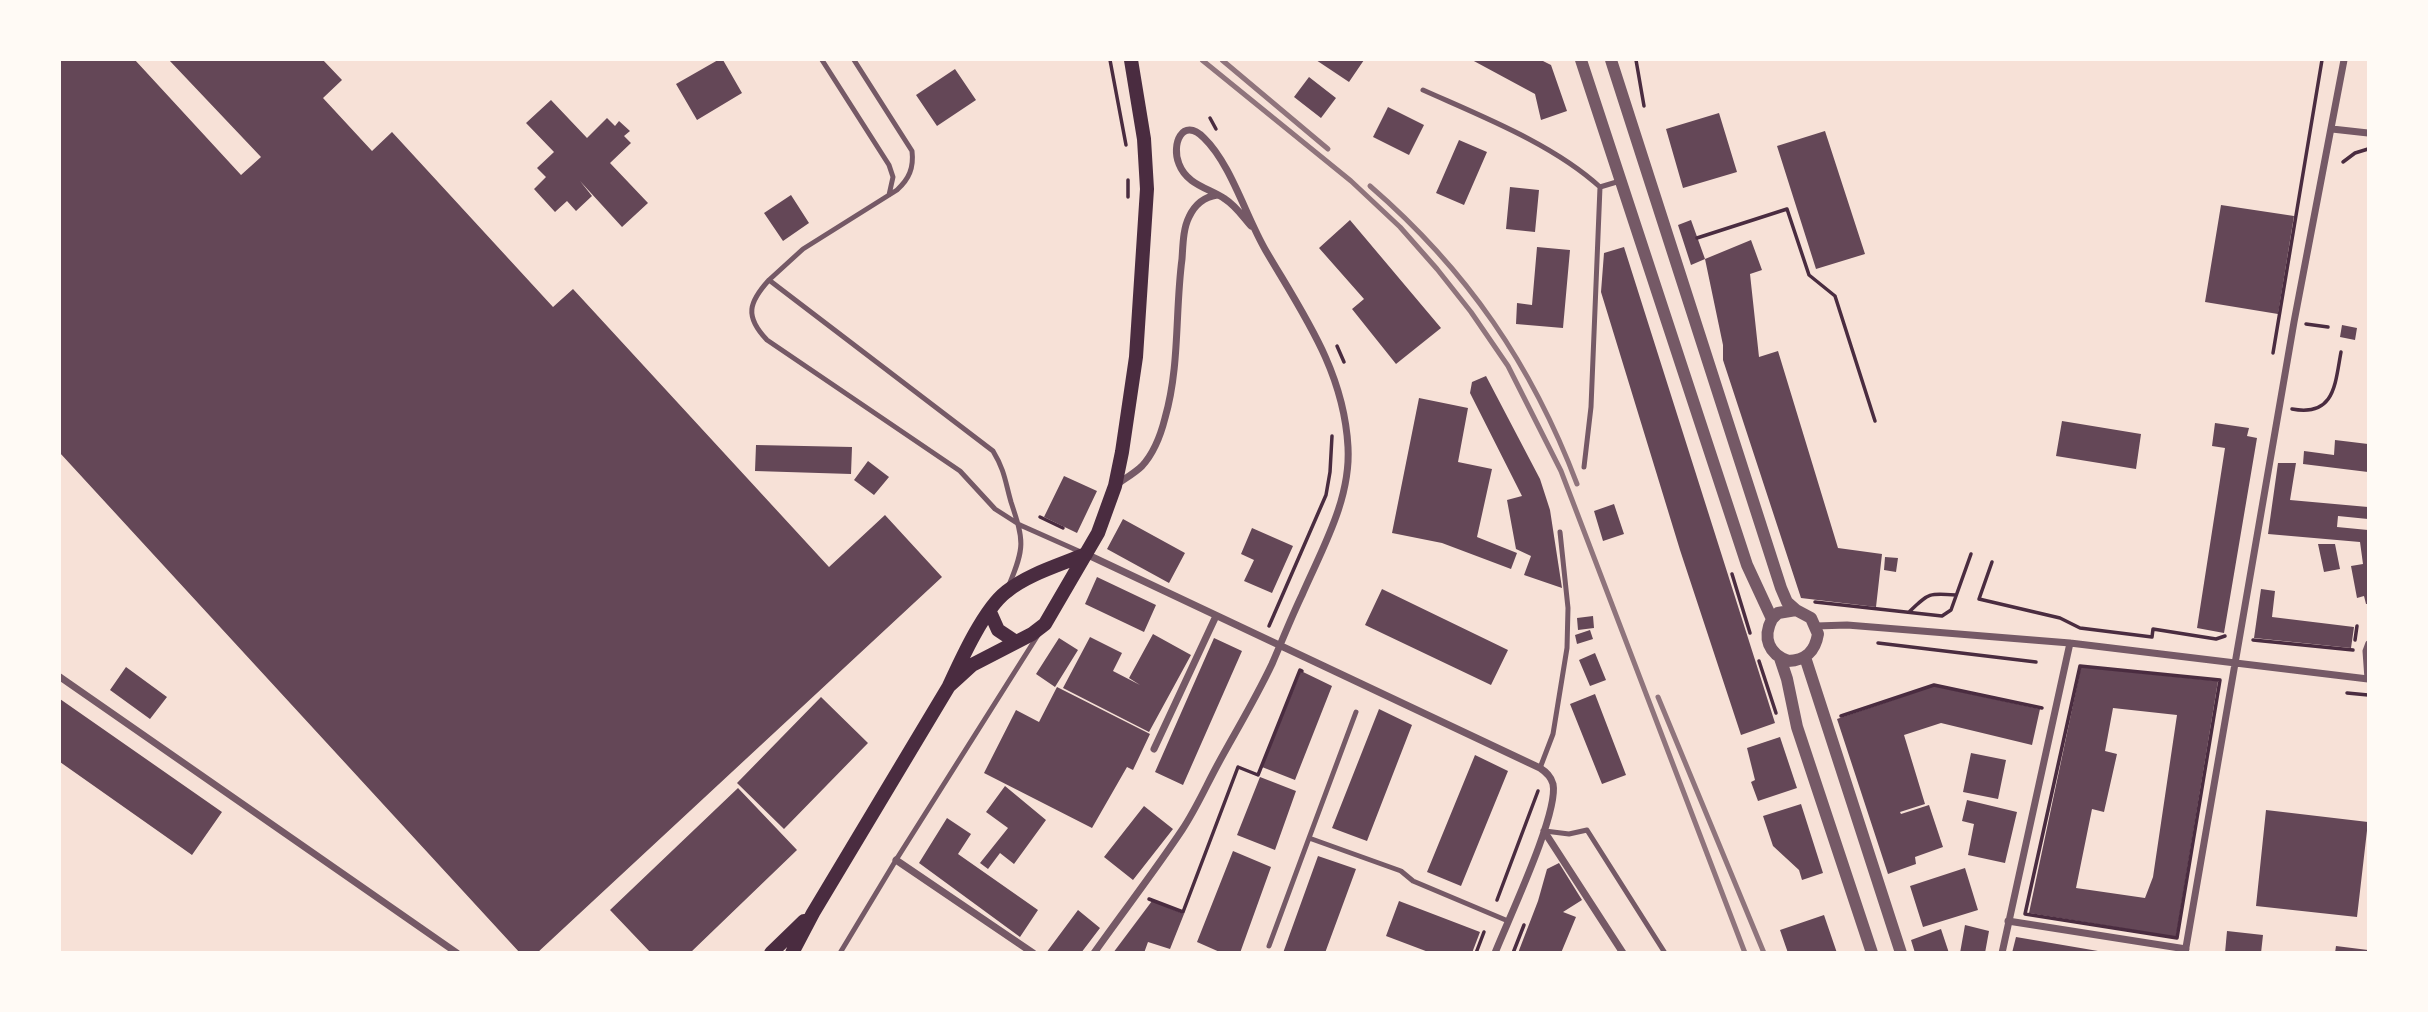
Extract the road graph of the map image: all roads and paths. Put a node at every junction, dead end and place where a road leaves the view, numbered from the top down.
1 (822, 60) edge
2 (854, 60) edge
3 (1110, 60) edge
4 (1131, 60) edge
5 (1581, 60) edge
6 (1611, 60) edge
7 (1636, 60) edge
8 (2322, 60) edge
9 (2344, 60) edge
10 (1423, 90) dead end
11 (1645, 112) dead end
12 (1210, 118) dead end
13 (2332, 129) junction
14 (1216, 130) dead end
15 (2368, 133) edge
16 (2368, 149) edge
17 (1127, 150) dead end
18 (2343, 162) dead end
19 (1128, 177) dead end
20 (1621, 180) junction
21 (1600, 187) junction
22 (889, 195) junction
23 (1217, 195) junction
24 (1128, 208) dead end
25 (1251, 226) junction
26 (1697, 237) dead end
27 (769, 280) junction
28 (2294, 322) junction
29 (2328, 327) dead end
30 (1335, 343) dead end
31 (2341, 352) dead end
32 (2272, 361) dead end
33 (1345, 365) dead end
34 (2280, 407) junction
35 (1875, 421) dead end
36 (1332, 430) dead end
37 (1584, 467) dead end
38 (1115, 485) junction
39 (1040, 517) dead end
40 (1020, 525) junction
41 (1068, 531) dead end
42 (1560, 532) dead end
43 (1086, 554) junction
44 (1971, 554) dead end
45 (1993, 562) dead end
46 (1730, 570) dead end
47 (1006, 591) junction
48 (1956, 595) junction
49 (1808, 601) dead end
50 (1796, 610) junction
51 (990, 611) junction
52 (1909, 612) junction
53 (1216, 616) junction
54 (1772, 619) junction
55 (1045, 624) junction
56 (1816, 626) junction
57 (2357, 626) dead end
58 (1267, 629) dead end
59 (2226, 634) dead end
60 (2252, 637) dead end
61 (1016, 642) junction
62 (1877, 643) dead end
63 (2070, 643) junction
64 (2368, 643) edge
65 (1754, 645) dead end
66 (1278, 646) junction
67 (1758, 657) dead end
68 (1805, 657) junction
69 (1780, 658) junction
70 (2036, 662) dead end
71 (2237, 664) junction
72 (60, 677) edge
73 (2368, 679) edge
74 (949, 686) junction
75 (2347, 693) dead end
76 (2368, 695) edge
77 (1356, 712) dead end
78 (1835, 718) dead end
79 (1778, 720) dead end
80 (2039, 721) dead end
81 (1154, 749) dead end
82 (1539, 768) junction
83 (1544, 831) junction
84 (1309, 838) junction
85 (895, 860) junction
86 (813, 913) junction
87 (1527, 917) dead end
88 (1508, 920) junction
89 (2008, 921) junction
90 (1484, 932) dead end
91 (2177, 938) joint
92 (1269, 946) dead end
93 (2186, 951) edge
94 (457, 953) edge
95 (771, 953) edge
96 (792, 953) edge
97 (840, 953) edge
98 (1033, 953) edge
99 (1094, 953) edge
100 (1476, 953) edge
101 (1495, 953) edge
102 (1513, 953) edge
103 (1623, 953) edge
104 (1665, 953) edge
105 (1872, 953) edge
106 (1901, 953) edge
107 (2002, 953) edge

1 - 22 lane
2 - 22 lane
3 - 17 path
4 - 38 main road
5 - 20 street
6 - 50 street
7 - 11 path
8 - 32 path
9 - 13 street
10 - 21 lane
12 - 14 path
13 - 15 street
13 - 28 street
16 - 18 path
19 - 24 path
20 - 21 lane
20 - 54 street
21 - 37 lane
22 - 27 lane
23 - 25 street
23 - 25 street
23 - 38 street
25 - 66 street
26 - 35 path
27 - 40 lane
27 - 40 lane
28 - 29 path
28 - 34 street
30 - 33 path
31 - 34 path
34 - 71 street
36 - 58 path
38 - 43 main road
39 - 41 path
40 - 43 lane
40 - 47 lane
42 - 82 lane
43 - 47 main road
43 - 53 street
43 - 55 main road
44 - 48 path
45 - 59 path
46 - 65 path
47 - 51 main road
48 - 52 path
48 - 52 path
49 - 52 path
50 - 54 street
50 - 56 street
51 - 61 main road
51 - 74 main road
53 - 66 street
53 - 81 street
54 - 69 street
55 - 61 main road
55 - 85 lane
56 - 63 street
56 - 68 street
57 - 60 path
61 - 74 main road
62 - 70 path
63 - 71 street
63 - 89 street
64 - 73 lane
66 - 82 street
66 - 99 street
67 - 79 path
68 - 69 street
68 - 106 street
69 - 105 street
71 - 73 street
71 - 93 street
72 - 94 street
74 - 86 main road
75 - 76 path
77 - 84 lane
78 - 80 path
82 - 83 street
83 - 88 street
83 - 103 street
83 - 104 lane
84 - 88 lane
84 - 92 lane
85 - 97 lane
85 - 98 street
86 - 95 main road
86 - 96 main road
87 - 102 path
88 - 101 street
89 - 93 street
89 - 107 street
90 - 100 path
91 - 91 path

